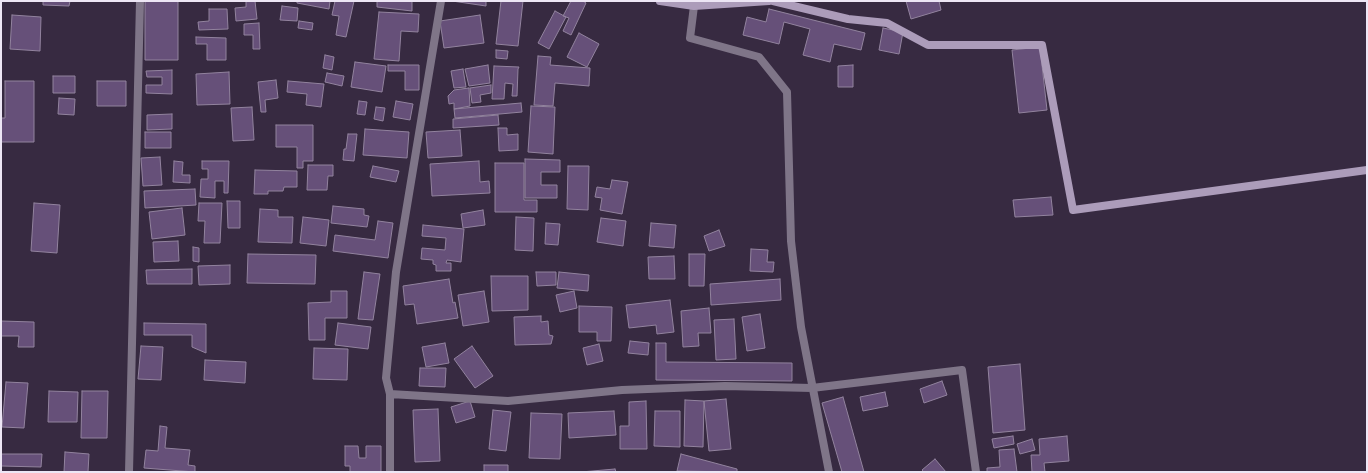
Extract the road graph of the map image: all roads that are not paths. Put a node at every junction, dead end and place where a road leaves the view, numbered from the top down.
1 (140, 1) edge
2 (441, 1) edge
3 (660, 1) edge
4 (769, 1) edge
5 (774, 1) edge
6 (722, 3) edge
7 (694, 6) junction
8 (1367, 170) edge
9 (812, 388) junction
10 (390, 394) junction
11 (129, 472) edge
12 (390, 472) edge
13 (829, 472) edge
14 (976, 472) edge

1 - 11 street
2 - 10 street
3 - 7 street
4 - 6 street
5 - 8 street
6 - 7 street
7 - 9 street
9 - 10 street
9 - 13 street
9 - 14 street
10 - 12 street

